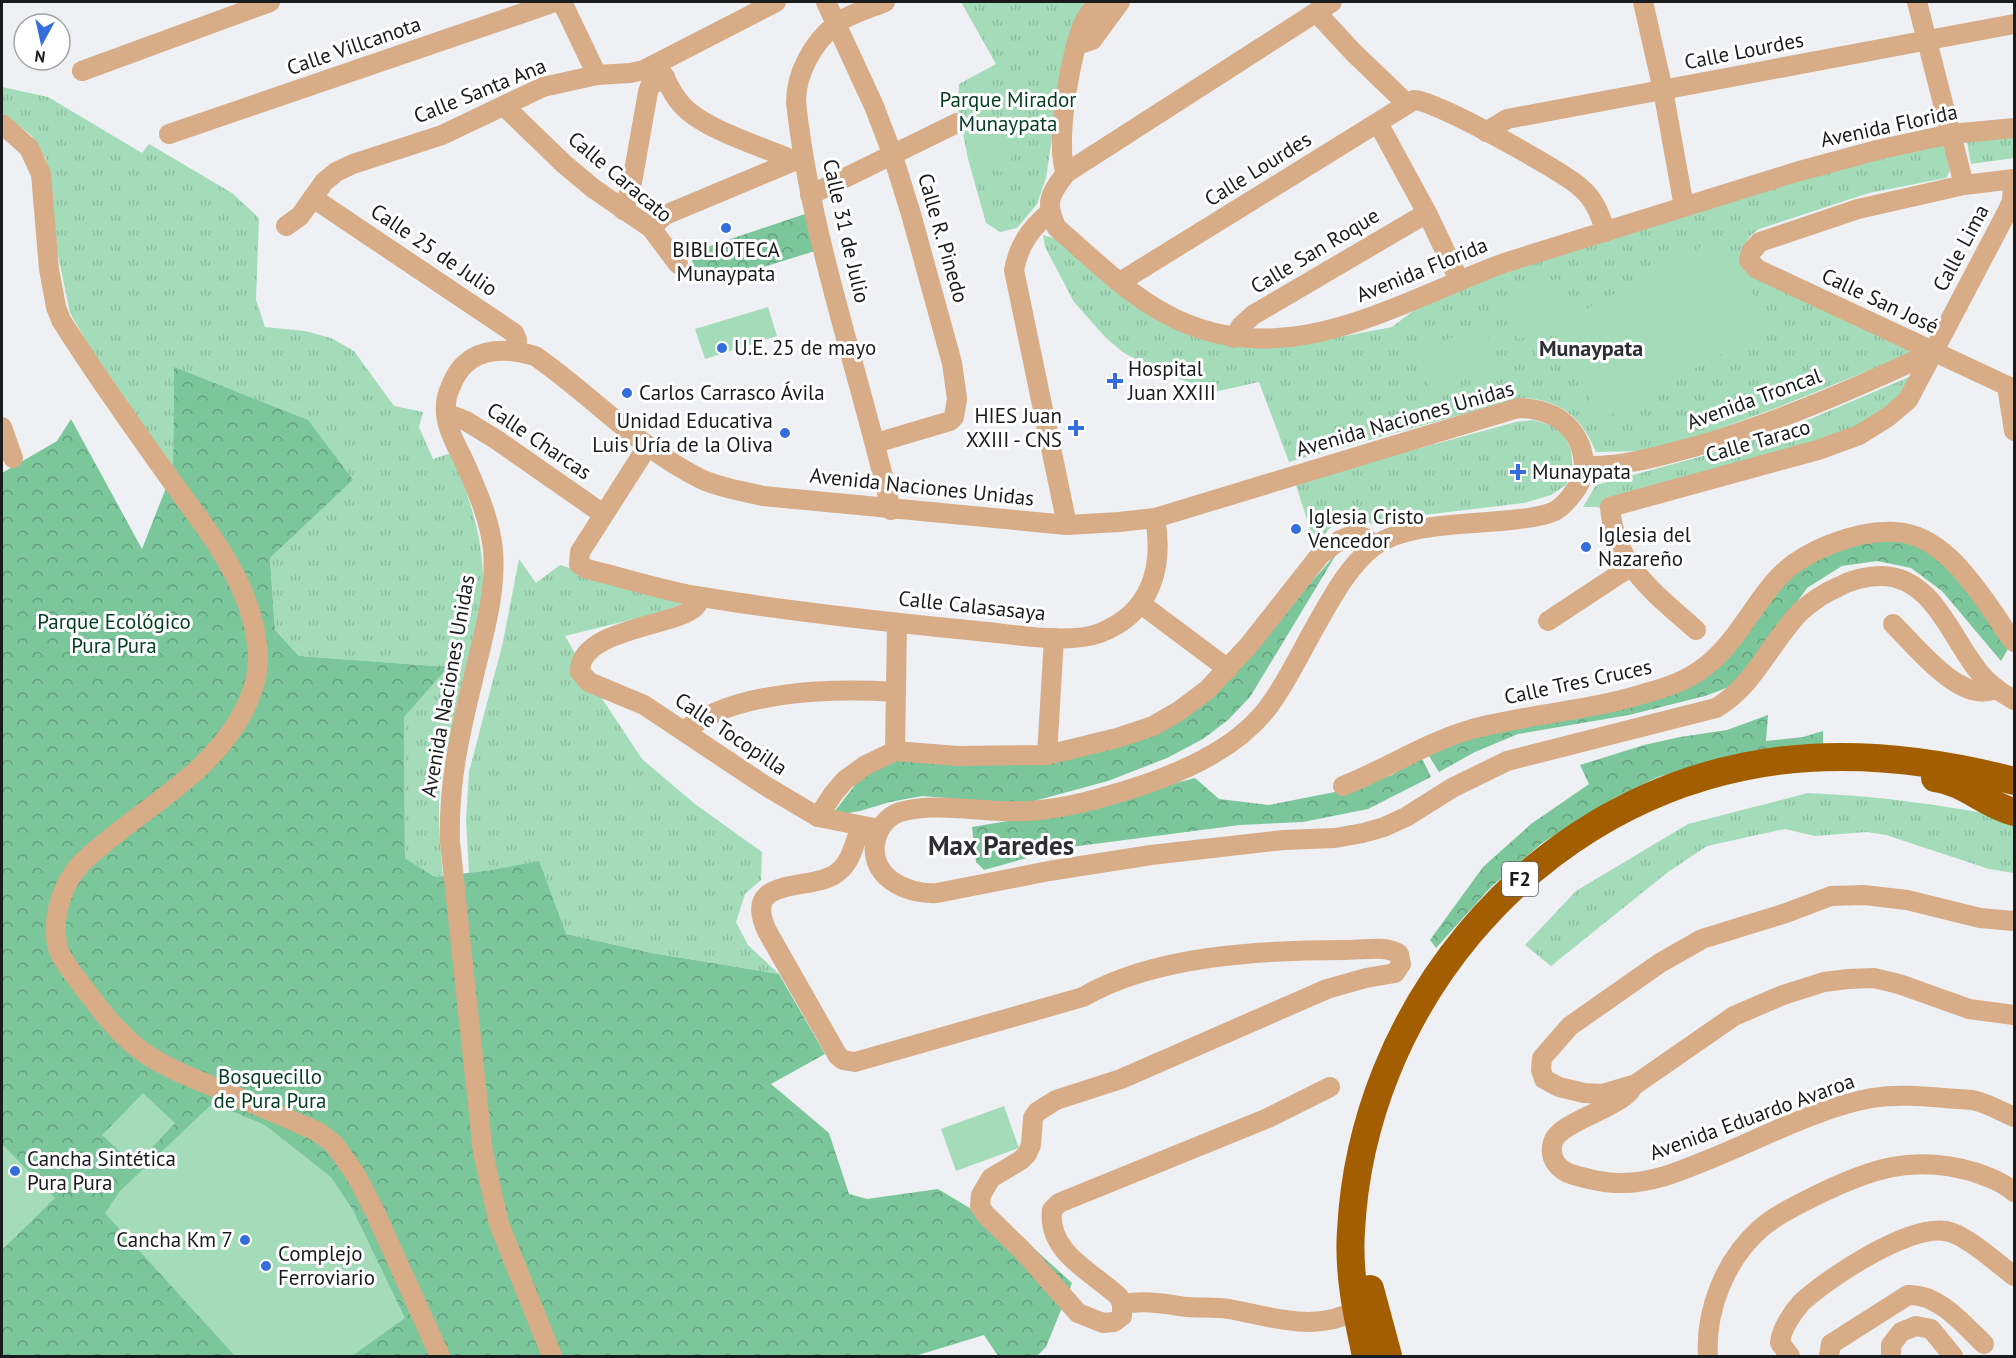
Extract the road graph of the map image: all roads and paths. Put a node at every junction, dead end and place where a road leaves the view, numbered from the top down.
1 (270, 2) edge
2 (555, 2) edge
3 (562, 2) edge
4 (776, 2) edge
5 (826, 2) edge
6 (885, 2) edge
7 (1099, 2) edge
8 (1120, 2) edge
9 (1643, 2) edge
10 (1917, 2) edge
11 (1324, 7) edge
12 (836, 24) junction
13 (2014, 24) edge
14 (1927, 41) junction
15 (1077, 45) junction
16 (661, 70) junction
17 (82, 71) dead end
18 (597, 75) junction
19 (1663, 90) junction
20 (1406, 103) junction
21 (504, 106) junction
22 (957, 123) dead end
23 (1378, 123) junction
24 (2, 124) edge
25 (2014, 128) edge
26 (1486, 132) junction
27 (169, 134) dead end
28 (1952, 134) junction
29 (892, 153) junction
30 (799, 159) junction
31 (1066, 173) junction
32 (2014, 179) edge
33 (1964, 186) junction
34 (810, 195) junction
35 (313, 198) junction
36 (1684, 207) junction
37 (623, 210) junction
38 (1049, 213) junction
39 (1427, 213) junction
40 (286, 226) dead end
41 (651, 228) junction
42 (1606, 232) junction
43 (678, 264) dead end
44 (1459, 280) junction
45 (1120, 282) junction
46 (1234, 338) junction
47 (517, 351) junction
48 (1933, 352) junction
49 (2011, 388) edge
50 (1908, 400) joint
51 (446, 413) junction
52 (2, 427) edge
53 (2014, 431) edge
54 (876, 442) junction
55 (647, 447) junction
56 (14, 458) dead end
57 (1584, 466) junction
58 (891, 510) junction
59 (603, 514) junction
60 (1155, 518) junction
61 (1067, 525) junction
62 (1376, 545) junction
63 (1630, 567) junction
64 (700, 597) junction
65 (1141, 604) junction
66 (1548, 621) dead end
67 (897, 623) junction
68 (1893, 624) dead end
69 (1696, 630) dead end
70 (1054, 638) junction
71 (2014, 642) edge
72 (1228, 669) junction
73 (1996, 688) junction
74 (896, 692) junction
75 (2014, 700) edge
76 (684, 731) junction
77 (895, 751) junction
78 (1047, 755) junction
79 (2014, 781) edge
80 (1343, 786) dead end
81 (2014, 812) edge
82 (818, 817) junction
83 (870, 827) junction
84 (2014, 921) edge
85 (2014, 1015) edge
86 (1636, 1084) junction
87 (1330, 1086) dead end
88 (2014, 1117) edge
89 (2014, 1192) edge
90 (2014, 1276) edge
91 (1122, 1304) junction
92 (1356, 1310) junction
93 (1984, 1344) dead end
94 (440, 1356) edge
95 (552, 1356) edge
96 (1366, 1356) edge
97 (1388, 1356) edge
98 (1708, 1356) edge
99 (1790, 1356) edge
100 (1830, 1356) edge
101 (1891, 1356) edge
102 (1953, 1356) edge

1 - 17 street
2 - 27 street, Calle Villcanota
3 - 18 street
4 - 16 street, Calle Santa Ana
5 - 12 street, Calle R. Pinedo
6 - 12 street, Calle 31 de Julio
7 - 15 street
8 - 15 street
9 - 19 street
10 - 14 street, Calle Lima
11 - 20 street
11 - 31 street
12 - 29 street, Calle R. Pinedo
12 - 30 street, Calle 31 de Julio
13 - 14 street, Calle Lourdes
14 - 19 street, Calle Lourdes
14 - 28 street, Calle Lima
15 - 31 street
16 - 18 street, Calle Santa Ana
16 - 30 street
16 - 37 street
18 - 21 street, Calle Santa Ana
19 - 26 street, Calle Lourdes
19 - 36 street
20 - 23 street, Calle Lourdes
20 - 26 street
21 - 35 street, Calle Santa Ana
21 - 37 street, Calle Caracato
22 - 29 street
23 - 39 street
23 - 45 street, Calle Lourdes
24 - 94 street
25 - 28 street, Avenida Florida
26 - 42 street
28 - 33 street, Calle Lima
28 - 36 street, Avenida Florida
29 - 34 street
29 - 54 street, Calle R. Pinedo
30 - 34 street, Calle 31 de Julio
30 - 41 street
31 - 38 street
32 - 33 street
32 - 48 street, Calle Lima
33 - 48 street, Calle San José
34 - 54 street, Calle 31 de Julio
35 - 40 street, Calle Santa Ana
35 - 47 street, Calle 25 de Julio
36 - 42 street, Avenida Florida
37 - 41 street, Calle Caracato
38 - 45 street, Avenida Florida
38 - 61 street
39 - 44 street
39 - 46 street, Calle San Roque
41 - 43 street, Calle Caracato
42 - 44 street, Avenida Florida
44 - 46 street, Avenida Florida
45 - 46 street, Avenida Florida
47 - 51 street, Avenida Naciones Unidas
47 - 55 street, Avenida Naciones Unidas
48 - 49 street, Calle San José
48 - 50 street, Calle Lima
48 - 57 street, Avenida Troncal
49 - 53 street
50 - 63 street, Calle Taraco
51 - 59 street, Calle Charcas
51 - 95 street, Avenida Naciones Unidas
52 - 56 street
54 - 58 street, Calle 31 de Julio
55 - 58 street, Avenida Naciones Unidas
55 - 59 street
57 - 60 street, Avenida Naciones Unidas
57 - 62 street
58 - 61 street, Avenida Naciones Unidas
59 - 64 street, Calle Calasasaya
60 - 61 street, Avenida Naciones Unidas
60 - 65 street, Calle Calasasaya
62 - 72 street
62 - 83 street
63 - 66 street
63 - 69 street
64 - 67 street, Calle Calasasaya
64 - 76 street, Calle Tocopilla
65 - 70 street, Calle Calasasaya
65 - 72 street
67 - 70 street, Calle Calasasaya
67 - 74 street
68 - 73 street
70 - 78 street
71 - 80 street, Calle Tres Cruces
72 - 78 street
73 - 75 street
73 - 83 street
74 - 76 street
74 - 77 street
76 - 82 street, Calle Tocopilla
77 - 78 street
77 - 82 street
79 - 92 highway, F2
81 - 97 highway, F2
82 - 83 street, Calle Tocopilla
83 - 91 street
84 - 86 street
85 - 86 street
86 - 88 street, Avenida Eduardo Avaroa
87 - 91 street
89 - 98 street
90 - 99 street
91 - 92 street
92 - 96 highway, F2
93 - 100 street
101 - 102 street

